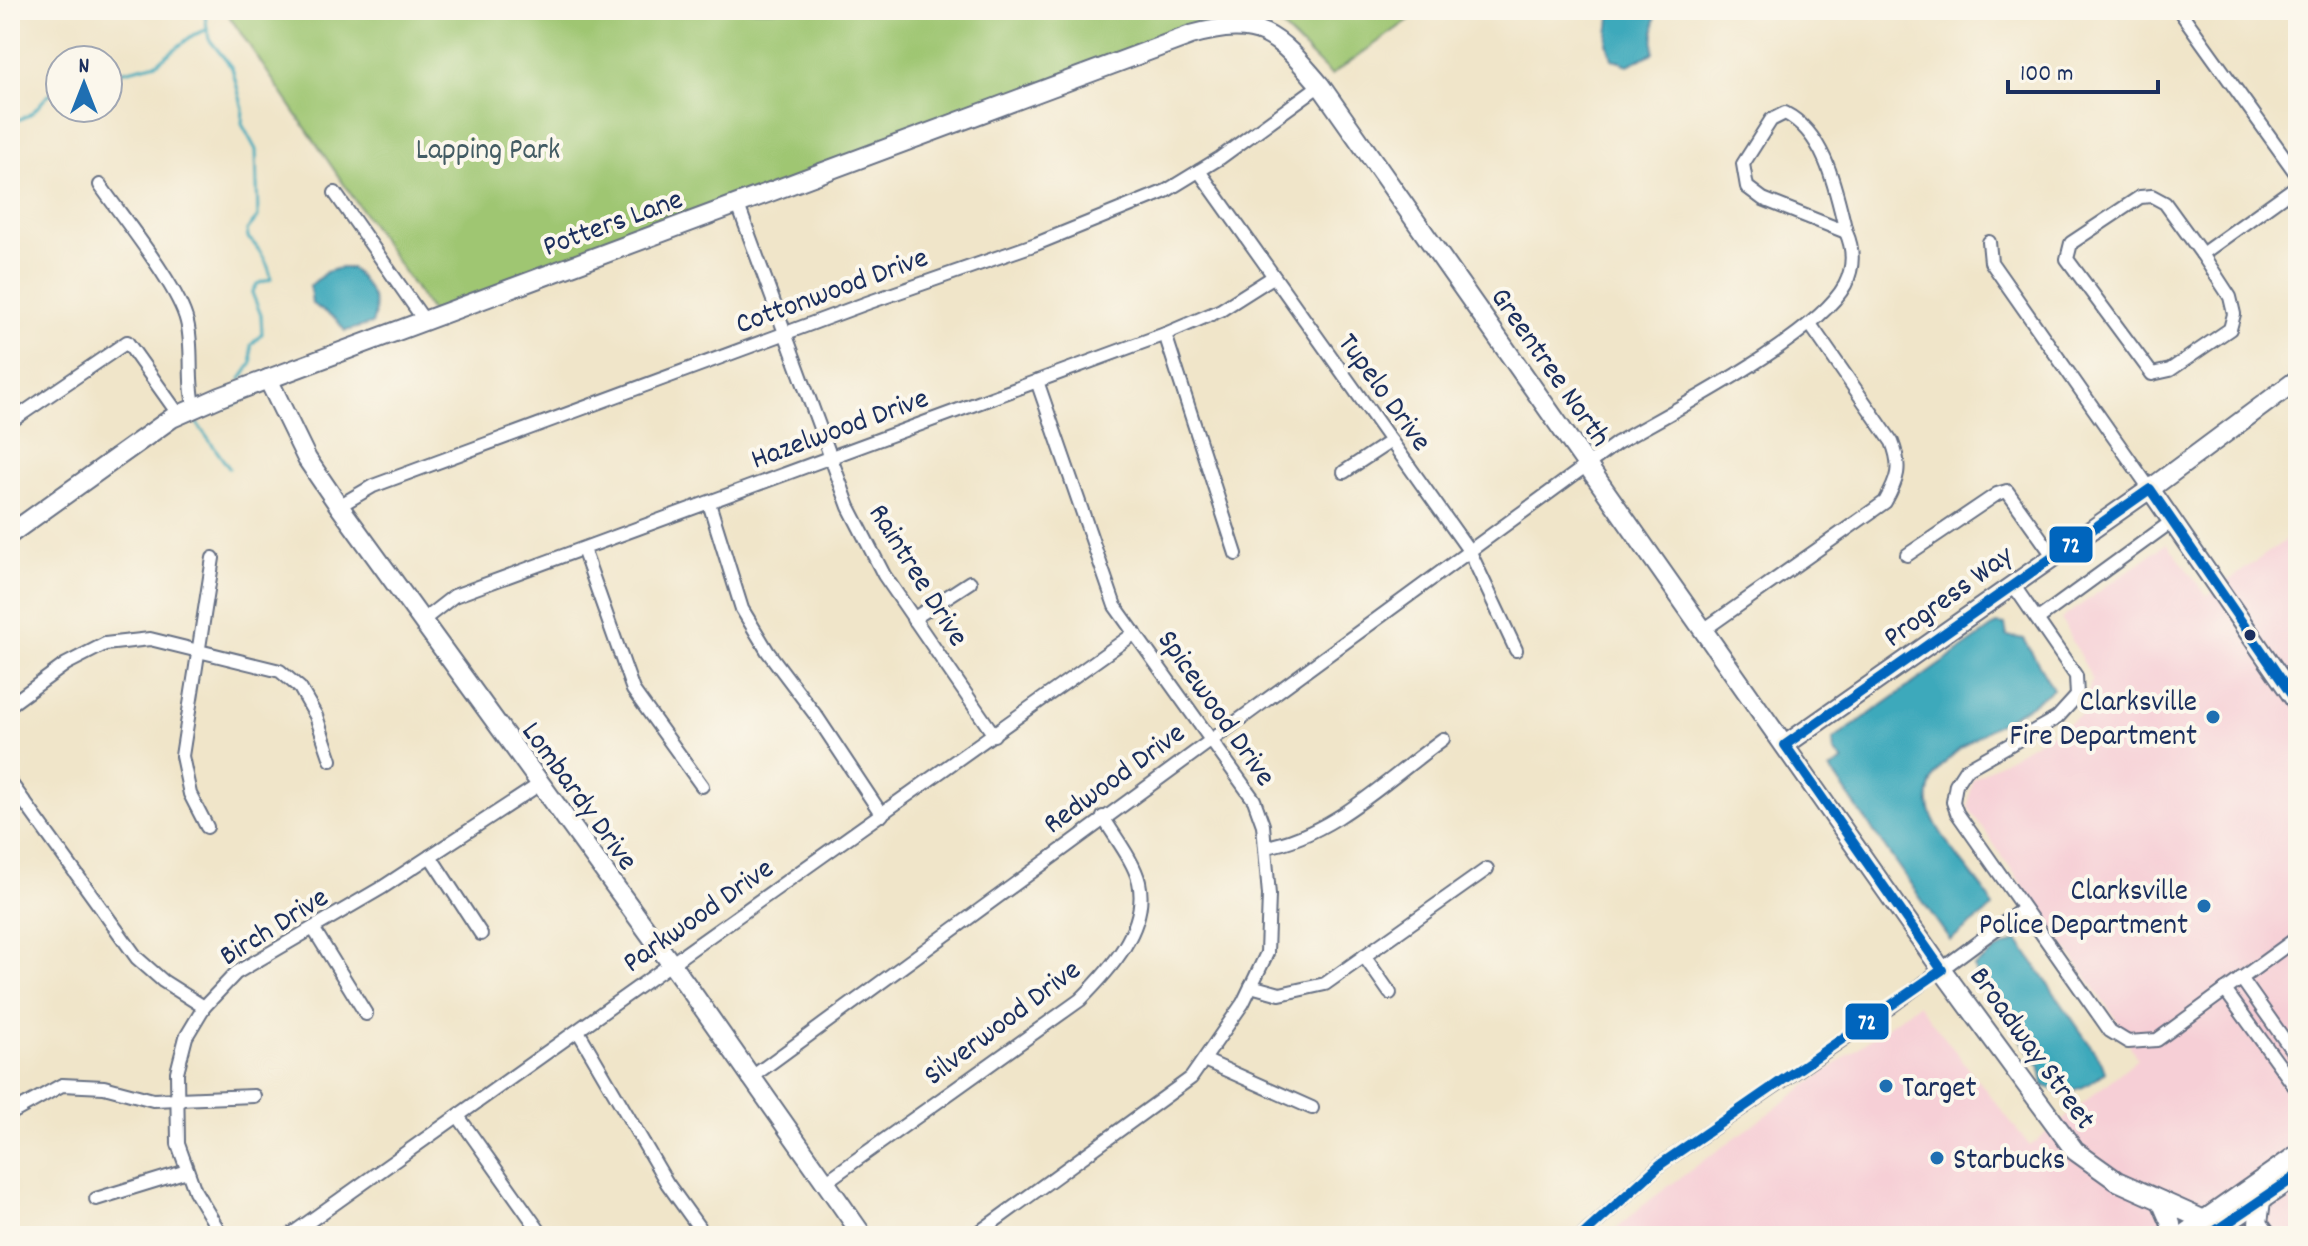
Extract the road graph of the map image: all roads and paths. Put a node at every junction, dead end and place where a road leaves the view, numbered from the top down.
1 (2179, 10) edge
2 (1262, 31) joint
3 (1320, 85) junction
4 (1199, 171) junction
5 (2298, 176) edge
6 (100, 185) dead end
7 (2298, 185) edge
8 (335, 193) dead end
9 (738, 205) junction
10 (1846, 232) junction
11 (1989, 242) dead end
12 (2202, 254) junction
13 (1273, 277) junction
14 (424, 320) junction
15 (1810, 324) junction
16 (785, 333) junction
17 (1165, 334) junction
18 (268, 379) junction
19 (2298, 379) edge
20 (1037, 381) junction
21 (187, 412) junction
22 (10, 422) edge
23 (1391, 441) junction
24 (830, 458) junction
25 (1587, 465) junction
26 (1344, 472) dead end
27 (2150, 489) junction
28 (709, 503) junction
29 (339, 506) junction
30 (2171, 522) junction
31 (11, 530) edge
32 (583, 549) junction
33 (1470, 552) junction
34 (1236, 554) dead end
35 (2052, 554) junction
36 (1907, 555) dead end
37 (213, 558) dead end
38 (970, 582) dead end
39 (2012, 583) junction
40 (913, 619) junction
41 (2038, 619) junction
42 (422, 621) junction
43 (1705, 629) junction
44 (1135, 633) junction
45 (1516, 650) dead end
46 (199, 651) junction
47 (2298, 704) edge
48 (10, 705) edge
49 (994, 735) junction
50 (1209, 739) junction
51 (1443, 739) dead end
52 (1785, 745) junction
53 (331, 760) dead end
54 (10, 782) edge
55 (540, 784) junction
56 (702, 786) dead end
57 (882, 815) junction
58 (1103, 817) junction
59 (207, 827) dead end
60 (1265, 847) junction
61 (430, 856) junction
62 (1487, 869) dead end
63 (2023, 909) junction
64 (313, 928) junction
65 (481, 934) dead end
66 (2298, 937) edge
67 (1364, 956) junction
68 (671, 964) junction
69 (1942, 970) junction
70 (2241, 978) junction
71 (1251, 986) junction
72 (1390, 993) dead end
73 (2221, 993) junction
74 (204, 1007) junction
75 (366, 1014) dead end
76 (578, 1031) junction
77 (2298, 1059) edge
78 (1204, 1060) junction
79 (749, 1079) junction
80 (2298, 1091) edge
81 (254, 1096) dead end
82 (177, 1099) junction
83 (1312, 1108) dead end
84 (10, 1114) edge
85 (458, 1116) junction
86 (2298, 1154) edge
87 (187, 1171) junction
88 (2298, 1175) edge
89 (824, 1183) junction
90 (96, 1199) dead end
91 (2161, 1201) junction
92 (2261, 1201) junction
93 (2211, 1228) edge
94 (222, 1236) edge
95 (289, 1236) edge
96 (543, 1236) edge
97 (705, 1236) edge
98 (863, 1236) edge
99 (974, 1236) edge
100 (1582, 1236) edge
101 (2171, 1236) edge
102 (2181, 1236) edge
103 (2240, 1236) edge
104 (2267, 1236) edge

1 - 5 street
2 - 3 main road, Greentree North
2 - 9 main road, Potters Lane
3 - 4 street, Cottonwood Drive
3 - 25 main road, Greentree North
4 - 13 street, Tupelo Drive
4 - 16 street, Cottonwood Drive
6 - 21 street
7 - 12 street
8 - 14 street
9 - 14 main road, Potters Lane
9 - 16 street, Raintree Drive
10 - 10 street, Redwood Drive
10 - 15 street, Redwood Drive
11 - 27 street
12 - 12 street
13 - 17 street, Hazelwood Drive
13 - 23 street, Tupelo Drive
14 - 18 main road, Potters Lane
15 - 25 street, Redwood Drive
15 - 43 street
16 - 24 street, Raintree Drive
16 - 29 street, Cottonwood Drive
17 - 20 street, Hazelwood Drive
17 - 34 street
18 - 21 main road, Potters Lane
18 - 29 main road, Lombardy Drive
19 - 27 main road, Progress Way
20 - 24 street, Hazelwood Drive
20 - 44 street, Spicewood Drive
21 - 22 street
21 - 31 main road, Potters Lane
23 - 26 street
23 - 33 street, Tupelo Drive
24 - 28 street, Hazelwood Drive
24 - 40 street, Raintree Drive
25 - 33 street, Redwood Drive
25 - 43 main road, Greentree North
27 - 30 main road
27 - 35 main road, Progress Way
28 - 32 street, Hazelwood Drive
28 - 57 street
29 - 42 main road, Lombardy Drive
30 - 41 street
30 - 47 main road
32 - 42 street, Hazelwood Drive
32 - 56 street
33 - 45 street, Tupelo Drive
33 - 50 street, Redwood Drive
35 - 36 street
35 - 39 main road, Progress Way
37 - 46 street
38 - 40 street
39 - 41 street
39 - 52 main road, Progress Way
40 - 49 street, Raintree Drive
41 - 63 street
42 - 55 main road, Lombardy Drive
43 - 52 main road, Greentree North
44 - 49 street, Parkwood Drive
44 - 50 street, Spicewood Drive
46 - 48 street
46 - 53 street
46 - 59 street
49 - 57 street, Parkwood Drive
50 - 58 street, Redwood Drive
50 - 60 street, Spicewood Drive
51 - 60 street
52 - 69 main road, Broadway Street
54 - 74 street
55 - 61 street, Birch Drive
55 - 68 main road, Lombardy Drive
57 - 68 street, Parkwood Drive
58 - 79 street, Redwood Drive
58 - 89 street, Silverwood Drive
60 - 71 street, Spicewood Drive
61 - 64 street, Birch Drive
61 - 65 street
62 - 67 street
63 - 69 street
63 - 73 street
64 - 74 street, Birch Drive
64 - 75 street
66 - 70 street
67 - 71 street
67 - 72 street
68 - 76 street, Parkwood Drive
68 - 79 main road, Lombardy Drive
69 - 91 main road, Broadway Street
69 - 100 street
70 - 73 street
70 - 77 street
71 - 78 street, Spicewood Drive
73 - 80 street
74 - 82 street, Birch Drive
76 - 85 street, Parkwood Drive
76 - 97 street
78 - 83 street
78 - 99 street, Spicewood Drive
79 - 89 main road, Lombardy Drive
81 - 82 street
82 - 84 street
82 - 87 street, Birch Drive
85 - 95 street, Parkwood Drive
85 - 96 street
86 - 93 main road
87 - 90 street
87 - 94 street, Birch Drive
88 - 92 main road
89 - 98 main road, Lombardy Drive
91 - 93 main road, Broadway Street
91 - 101 main road
92 - 93 main road
92 - 104 main road
93 - 102 main road
93 - 103 main road, Broadway Street

